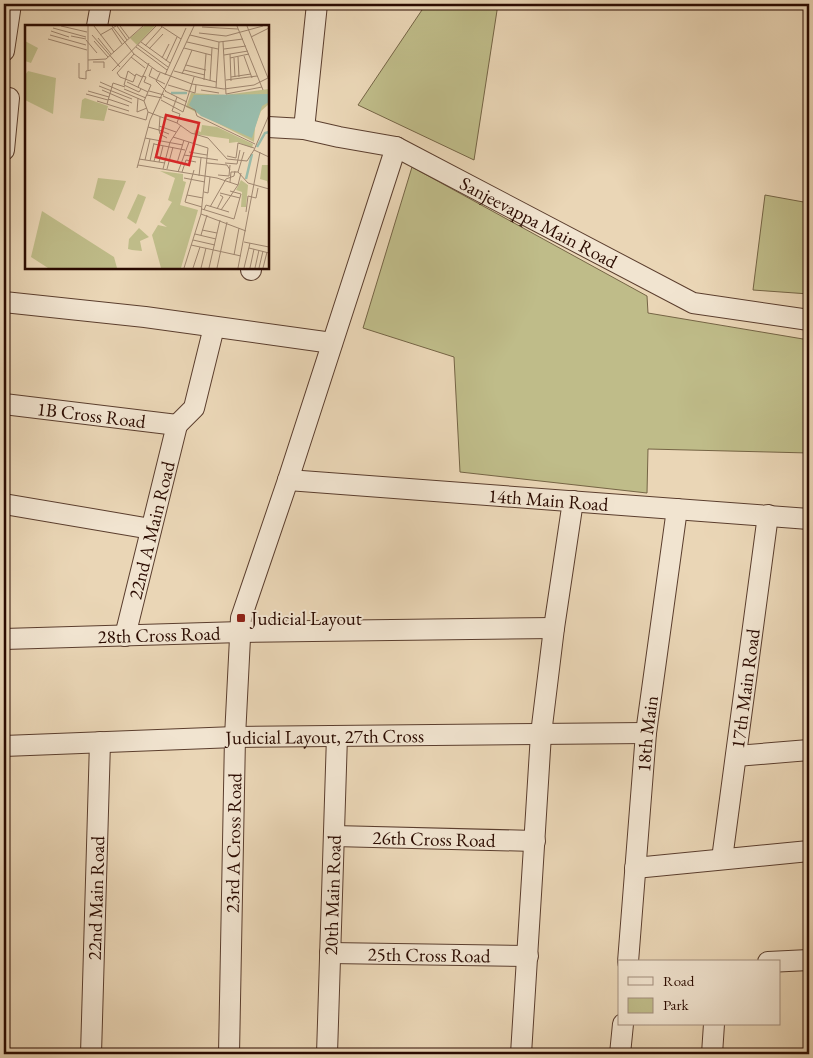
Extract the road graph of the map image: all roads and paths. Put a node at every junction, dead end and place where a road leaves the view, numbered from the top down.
1 (11, 4) edge
2 (101, 4) edge
3 (317, 4) edge
4 (97, 25) edge
5 (4, 51) edge
6 (13, 99) edge
7 (269, 129) edge
8 (304, 129) junction
9 (396, 147) junction
10 (4, 150) edge
11 (4, 302) edge
12 (809, 320) edge
13 (214, 327) junction
14 (332, 343) junction
15 (4, 404) edge
16 (177, 425) junction
17 (288, 480) junction
18 (573, 501) junction
19 (4, 504) edge
20 (677, 509) junction
21 (768, 515) junction
22 (809, 518) edge
23 (151, 529) junction
24 (554, 628) junction
25 (241, 632) junction
26 (125, 636) junction
27 (4, 640) edge
28 (646, 733) junction
29 (541, 734) junction
30 (336, 736) junction
31 (235, 737) junction
32 (100, 742) junction
33 (4, 746) edge
34 (809, 750) edge
35 (736, 756) junction
36 (334, 836) junction
37 (535, 841) junction
38 (809, 851) edge
39 (722, 860) junction
40 (635, 868) junction
41 (330, 953) junction
42 (528, 956) junction
43 (628, 960) edge
44 (809, 960) edge
45 (780, 961) edge
46 (623, 1026) edge
47 (714, 1026) edge
48 (91, 1054) edge
49 (229, 1054) edge
50 (328, 1054) edge
51 (521, 1054) edge
52 (620, 1054) edge
53 (712, 1054) edge

1 - 5 street
2 - 4 street
3 - 8 street
6 - 10 street
7 - 8 street, Sanjeevappa Main Road
8 - 9 street, Sanjeevappa Main Road
9 - 12 street, Sanjeevappa Main Road
9 - 14 street, 23rd A Cross Road
11 - 13 street
13 - 14 street
13 - 16 street
14 - 17 street, 23rd A Cross Road
15 - 16 street, 1B Cross Road
16 - 23 street, 22nd A Main Road
17 - 18 street, 14th Main Road
17 - 25 street, 23rd A Cross Road
18 - 20 street, 14th Main Road
18 - 24 street
19 - 23 street
20 - 21 street, 14th Main Road
20 - 28 street, 18th Main
21 - 22 street, 14th Main Road
21 - 35 street, 17th Main Road
23 - 26 street, 22nd A Main Road
24 - 25 street, 28th Cross Road
24 - 29 street
25 - 26 street, 28th Cross Road
25 - 31 street, 23rd A Cross Road
26 - 27 street, 28th Cross Road
28 - 29 street, Judicial Layout, 27th Cross
28 - 40 street, 18th Main
29 - 30 street, Judicial Layout, 27th Cross
29 - 37 street
30 - 31 street, Judicial Layout, 27th Cross
30 - 36 street, 20th Main Road
31 - 32 street, Judicial Layout, 27th Cross
31 - 49 street, 23rd A Cross Road
32 - 33 street, Judicial Layout, 27th Cross
32 - 48 street, 22nd Main Road
34 - 35 street
35 - 39 street, 17th Main Road
36 - 37 street, 26th Cross Road
36 - 41 street, 20th Main Road
37 - 42 street
38 - 39 street
39 - 40 street
40 - 43 street, 18th Main
41 - 42 street, 25th Cross Road
41 - 50 street, 20th Main Road
42 - 51 street
44 - 45 street
46 - 52 street
47 - 53 street

